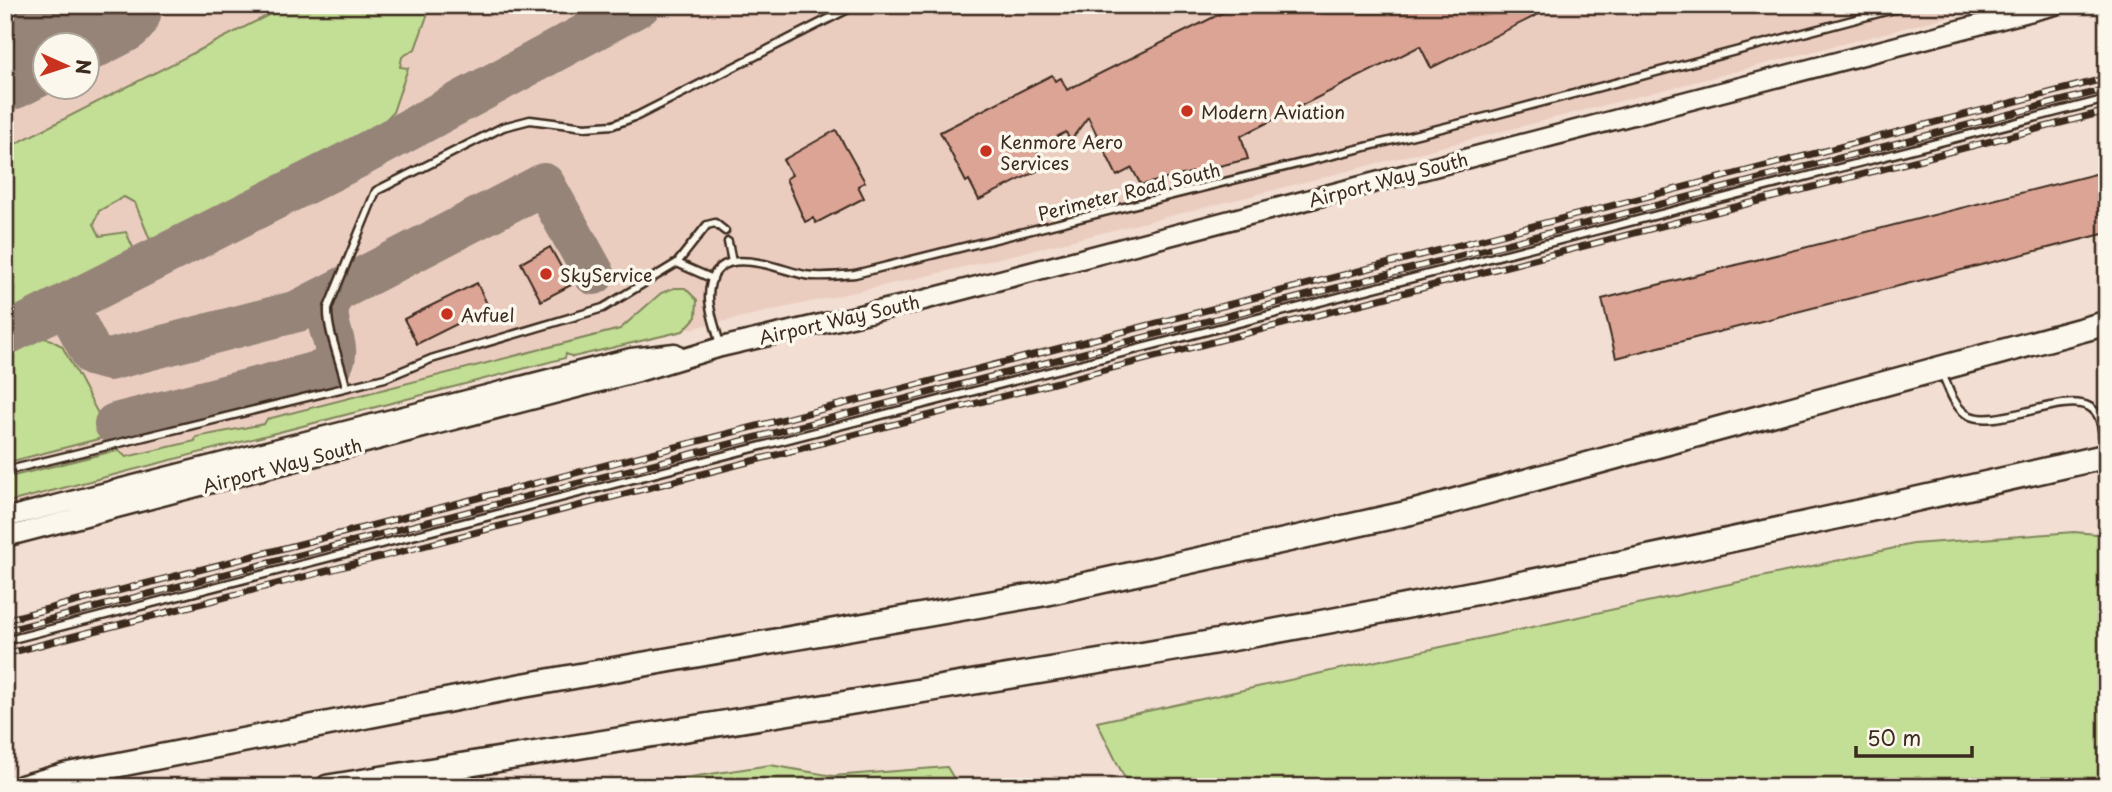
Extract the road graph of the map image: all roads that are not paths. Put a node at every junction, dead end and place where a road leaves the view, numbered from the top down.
1 (856, 5) edge
2 (1909, 5) edge
3 (2055, 5) edge
4 (2107, 99) edge
5 (725, 230) dead end
6 (729, 242) dead end
7 (732, 262) junction
8 (677, 263) junction
9 (713, 279) junction
10 (2107, 323) edge
11 (721, 347) junction
12 (1940, 369) junction
13 (346, 387) junction
14 (2106, 456) edge
15 (5, 471) edge
16 (5, 518) edge
17 (5, 537) edge
18 (5, 641) edge
19 (23, 787) edge
20 (328, 787) edge

1 - 13 lane
2 - 7 lane, Perimeter Road South
3 - 11 main road, Airport Way South
4 - 18 lane
5 - 8 lane
6 - 7 lane
7 - 9 lane
8 - 9 lane
8 - 13 lane
9 - 11 lane
10 - 12 highway
11 - 16 main road, Airport Way South
11 - 17 main road, Airport Way South
12 - 14 lane
12 - 19 highway
13 - 15 lane
14 - 20 highway

